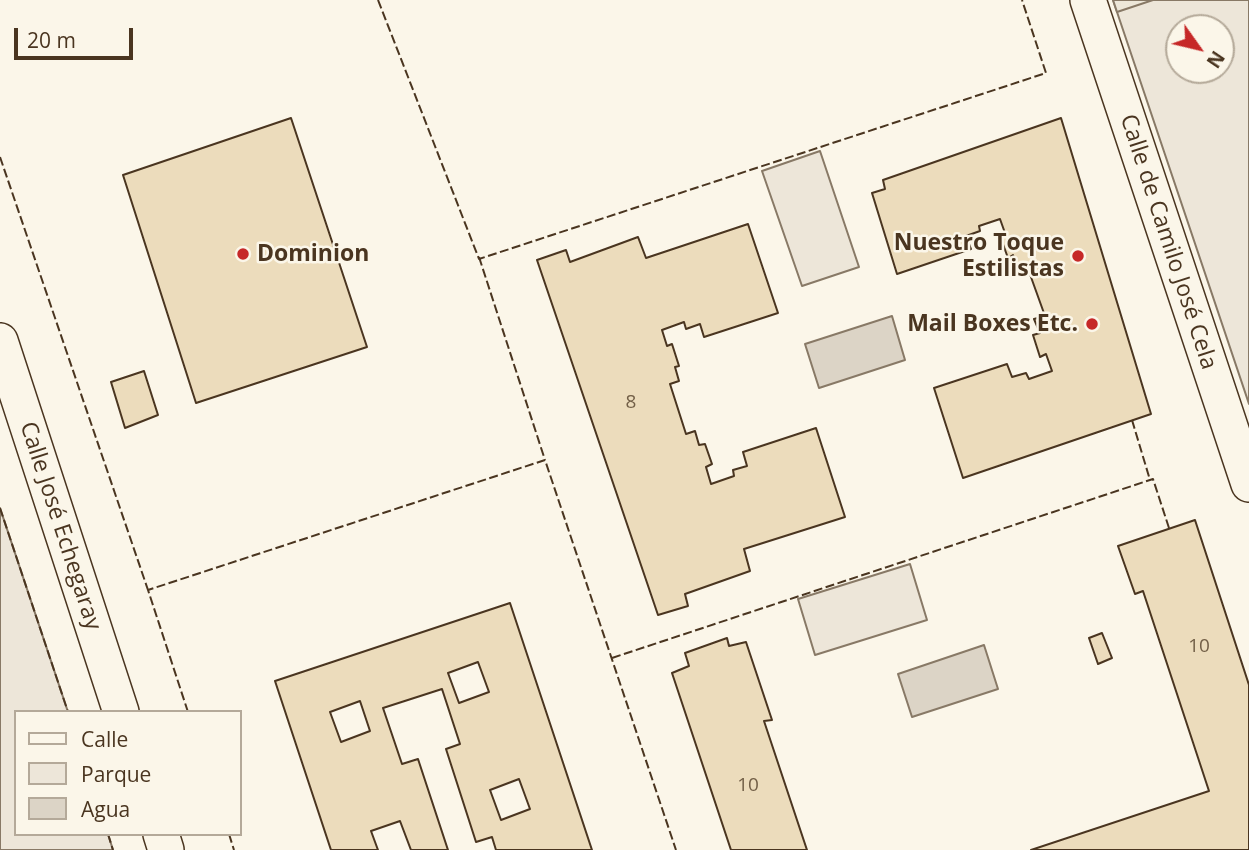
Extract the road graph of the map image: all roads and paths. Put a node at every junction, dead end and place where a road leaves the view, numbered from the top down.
1 (1088, 0) edge
2 (0, 341) edge
3 (1249, 484) edge
4 (120, 710) edge

1 - 3 street, Calle de Camilo José Cela
2 - 4 street, Calle José Echegaray

